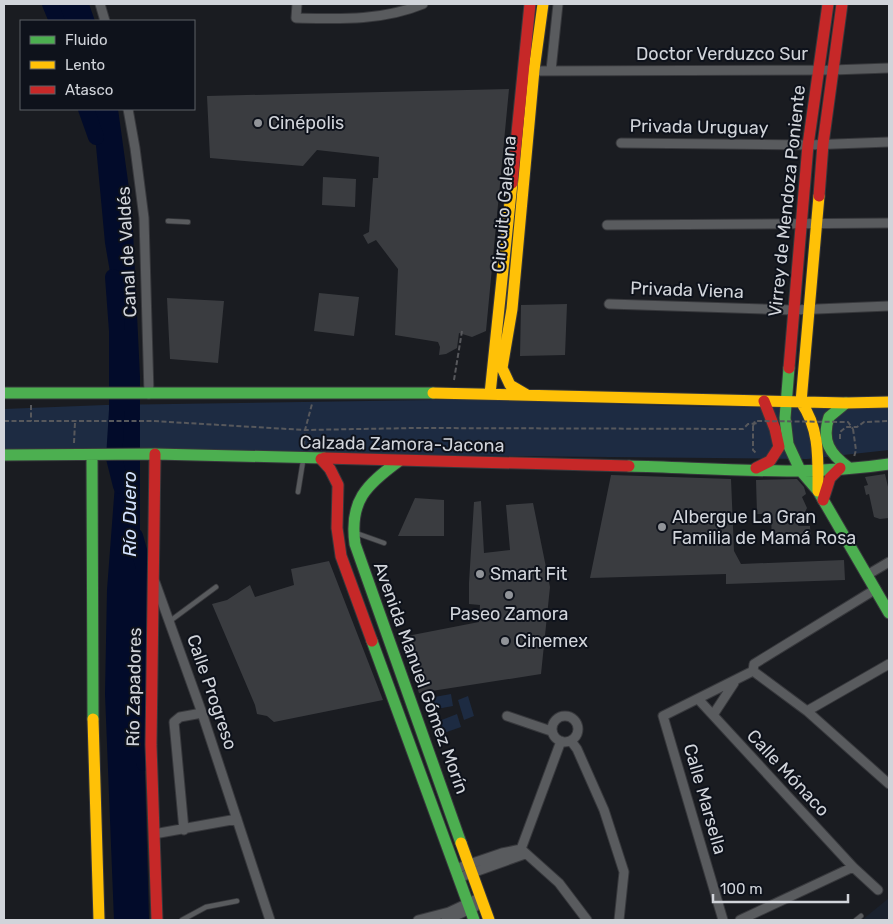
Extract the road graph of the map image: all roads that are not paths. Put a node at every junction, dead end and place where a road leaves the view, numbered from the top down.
1 (100, 4) edge
2 (297, 4) edge
3 (423, 4) edge
4 (530, 4) edge
5 (543, 4) edge
6 (558, 4) edge
7 (828, 4) edge
8 (842, 4) edge
9 (105, 20) edge
10 (889, 68) edge
11 (818, 70) junction
12 (832, 70) junction
13 (528, 71) junction
14 (553, 71) junction
15 (128, 110) edge
16 (889, 142) edge
17 (620, 143) dead end
18 (823, 144) junction
19 (808, 145) junction
20 (168, 221) dead end
21 (188, 222) dead end
22 (889, 222) edge
23 (815, 223) junction
24 (800, 224) junction
25 (607, 225) dead end
26 (609, 304) dead end
27 (889, 306) edge
28 (500, 308) junction
29 (512, 309) junction
30 (808, 309) junction
31 (793, 310) junction
32 (4, 393) edge
33 (147, 394) junction
34 (490, 394) junction
35 (527, 395) junction
36 (764, 401) junction
37 (788, 402) junction
38 (801, 402) junction
39 (889, 402) edge
40 (846, 403) junction
41 (4, 455) edge
42 (92, 455) junction
43 (150, 455) junction
44 (303, 459) junction
45 (321, 460) junction
46 (398, 461) junction
47 (889, 464) edge
48 (846, 465) junction
49 (756, 468) junction
50 (818, 468) junction
51 (800, 470) junction
52 (298, 492) dead end
53 (821, 495) junction
54 (352, 532) junction
55 (384, 543) dead end
56 (889, 562) edge
57 (867, 575) junction
58 (153, 577) junction
59 (216, 586) dead end
60 (876, 589) junction
61 (889, 613) edge
62 (170, 621) junction
63 (889, 664) edge
64 (754, 667) junction
65 (736, 681) junction
66 (700, 700) junction
67 (807, 711) junction
68 (202, 713) junction
69 (713, 715) junction
70 (507, 716) dead end
71 (551, 731) junction
72 (561, 741) junction
73 (571, 741) junction
74 (889, 784) edge
75 (237, 819) junction
76 (184, 830) junction
77 (154, 834) junction
78 (523, 852) junction
79 (853, 867) junction
80 (472, 868) junction
81 (457, 874) junction
82 (878, 890) dead end
83 (482, 900) junction
84 (237, 901) dead end
85 (468, 905) junction
86 (861, 916) dead end
87 (99, 920) edge
88 (157, 920) edge
89 (182, 920) edge
90 (270, 920) edge
91 (418, 920) edge
92 (446, 920) edge
93 (474, 920) edge
94 (489, 920) edge
95 (587, 920) edge
96 (620, 920) edge
97 (723, 920) edge
98 (740, 920) edge
99 (856, 920) edge

1 - 9 street
2 - 3 street
4 - 13 street, Circuito Galeana
5 - 13 street, Circuito Galeana
6 - 14 street
7 - 11 street, Virrey de Mendoza Poniente
8 - 12 street, Virrey de Mendoza Poniente
10 - 12 street, Doctor Verduzco Sur
11 - 12 street, Doctor Verduzco Sur
11 - 14 street, Doctor Verduzco Sur
11 - 19 street, Virrey de Mendoza Poniente
12 - 18 street, Virrey de Mendoza Poniente
13 - 14 street, Doctor Verduzco Sur
13 - 28 street, Circuito Galeana
13 - 29 street, Circuito Galeana
15 - 33 street, Canal de Valdés
16 - 18 street, Privada Uruguay
17 - 19 street, Privada Uruguay
18 - 19 street, Privada Uruguay
18 - 23 street, Virrey de Mendoza Poniente
19 - 24 street, Virrey de Mendoza Poniente
20 - 21 lane
22 - 23 street
23 - 24 street
23 - 30 street, Virrey de Mendoza Poniente
24 - 25 street
24 - 31 street, Virrey de Mendoza Poniente
26 - 31 street, Privada Viena
27 - 30 street, Privada Viena
28 - 29 street
28 - 34 street, Circuito Galeana
29 - 35 street, Circuito Galeana
30 - 31 street, Privada Viena
30 - 38 street, Virrey de Mendoza Poniente
31 - 37 street, Virrey de Mendoza Poniente
32 - 33 street
33 - 34 street
34 - 35 street
35 - 36 street
36 - 37 street
36 - 49 street
37 - 38 street
37 - 51 street, Virrey de Mendoza Poniente
38 - 40 street
38 - 50 street
39 - 40 street
40 - 48 street
41 - 42 street, Calzada Zamora-Jacona
42 - 43 street, Calzada Zamora-Jacona
42 - 87 street
43 - 44 street, Calzada Zamora-Jacona
43 - 58 street, Río Zapadores
44 - 45 street, Calzada Zamora-Jacona
44 - 52 lane
45 - 46 street, Calzada Zamora-Jacona
45 - 81 street, Avenida Manuel Gómez Morín
46 - 49 street, Calzada Zamora-Jacona
46 - 54 street, Avenida Manuel Gómez Morín
47 - 48 street, Calzada Zamora-Jacona
48 - 50 street, Calzada Zamora-Jacona
48 - 53 street
49 - 51 street, Calzada Zamora-Jacona
50 - 51 street, Calzada Zamora-Jacona
50 - 53 street
51 - 53 street, Virrey de Mendoza Poniente
53 - 57 street, Virrey de Mendoza Poniente
54 - 55 lane
54 - 80 street, Avenida Manuel Gómez Morín
56 - 57 street
57 - 60 street, Virrey de Mendoza Poniente
58 - 62 street, Calle Progreso
58 - 77 street, Río Zapadores
59 - 62 lane
60 - 61 street, Virrey de Mendoza Poniente
60 - 64 street
62 - 68 street, Calle Progreso
63 - 67 street
64 - 65 street
64 - 67 street
65 - 66 street
65 - 69 street
66 - 69 street, Calle Mónaco
66 - 97 street, Calle Marsella
67 - 74 street
68 - 75 street, Calle Progreso
68 - 76 street
69 - 79 street, Calle Mónaco
70 - 71 street
71 - 72 street
71 - 73 street
72 - 73 street
72 - 78 street
73 - 96 street
75 - 76 street
75 - 90 street, Calle Progreso
76 - 77 street
77 - 88 street, Río Zapadores
78 - 80 street
78 - 95 street
79 - 82 street, Calle Mónaco
79 - 98 street
80 - 81 street
80 - 83 street, Avenida Manuel Gómez Morín
81 - 85 street, Avenida Manuel Gómez Morín
83 - 85 street
83 - 94 street, Avenida Manuel Gómez Morín
84 - 89 lane
85 - 91 street
85 - 92 street
85 - 93 street, Avenida Manuel Gómez Morín
86 - 99 lane

